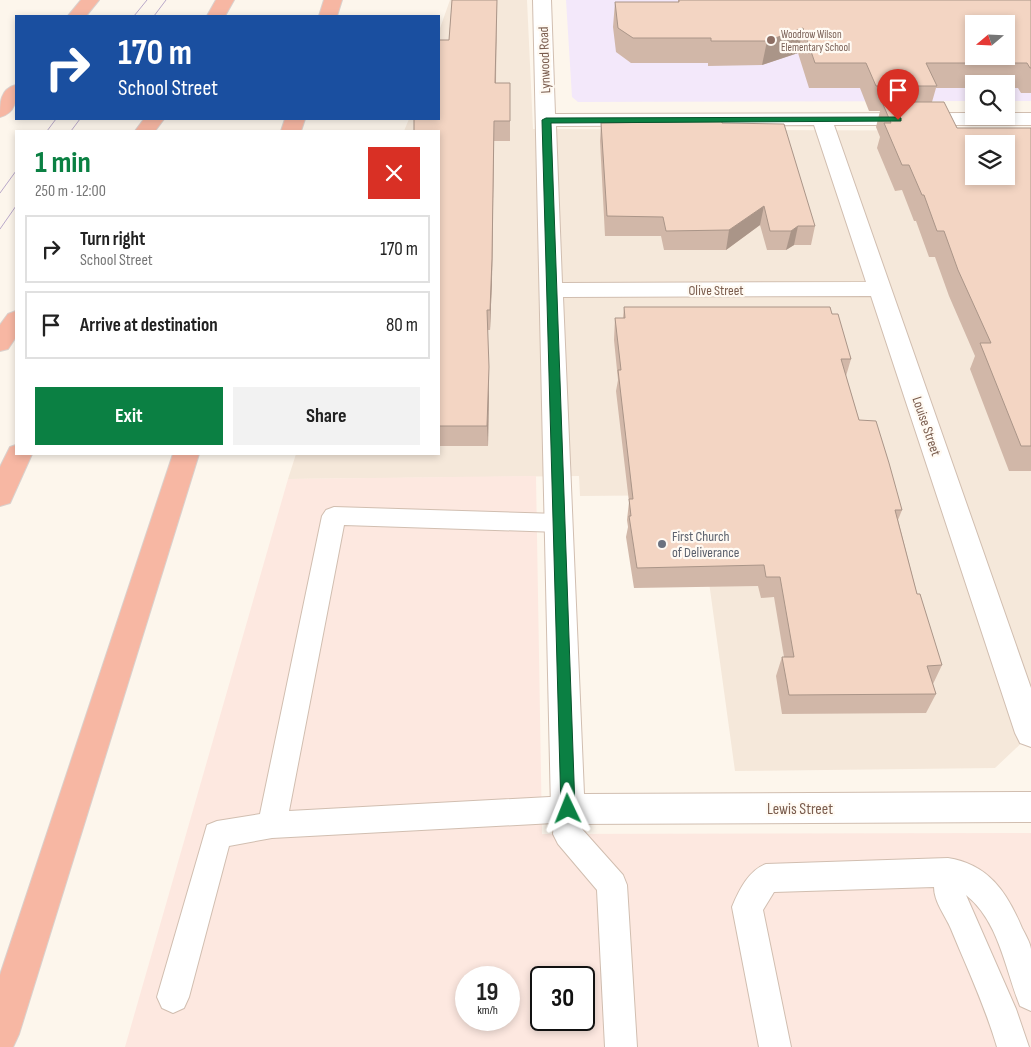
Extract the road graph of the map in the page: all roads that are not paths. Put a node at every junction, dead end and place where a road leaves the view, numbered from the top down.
1 (90, 0) edge
2 (226, 0) edge
3 (333, 0) edge
4 (542, 0) edge
5 (78, 15) edge
6 (217, 15) edge
7 (328, 15) edge
8 (15, 76) edge
9 (0, 90) edge
10 (15, 92) edge
11 (0, 111) edge
12 (546, 120) junction
13 (822, 120) junction
14 (1031, 120) edge
15 (880, 289) junction
16 (552, 290) junction
17 (15, 320) edge
18 (0, 343) edge
19 (19, 455) edge
20 (186, 455) edge
21 (0, 496) edge
22 (559, 523) junction
23 (1031, 733) edge
24 (1031, 807) edge
25 (568, 809) junction
26 (272, 825) junction
27 (948, 872) junction
28 (1031, 995) edge
29 (174, 997) dead end
30 (0, 1034) edge
31 (621, 1047) edge
32 (775, 1047) edge
33 (1013, 1047) edge

1 - 5 highway
2 - 6 highway
3 - 7 highway
4 - 12 street, Lynwood Road
8 - 9 highway
10 - 11 highway
12 - 13 street
12 - 16 street, Lynwood Road
13 - 14 street
13 - 15 street, Louise Street
15 - 16 street, Olive Street
15 - 23 street, Louise Street
16 - 22 street, Lynwood Road
17 - 18 highway
19 - 21 highway
20 - 30 highway
22 - 25 street, Lynwood Road
22 - 26 lane
24 - 25 street, Lewis Street
25 - 26 lane
25 - 31 lane
26 - 29 lane
27 - 28 lane
27 - 32 lane
27 - 33 lane

